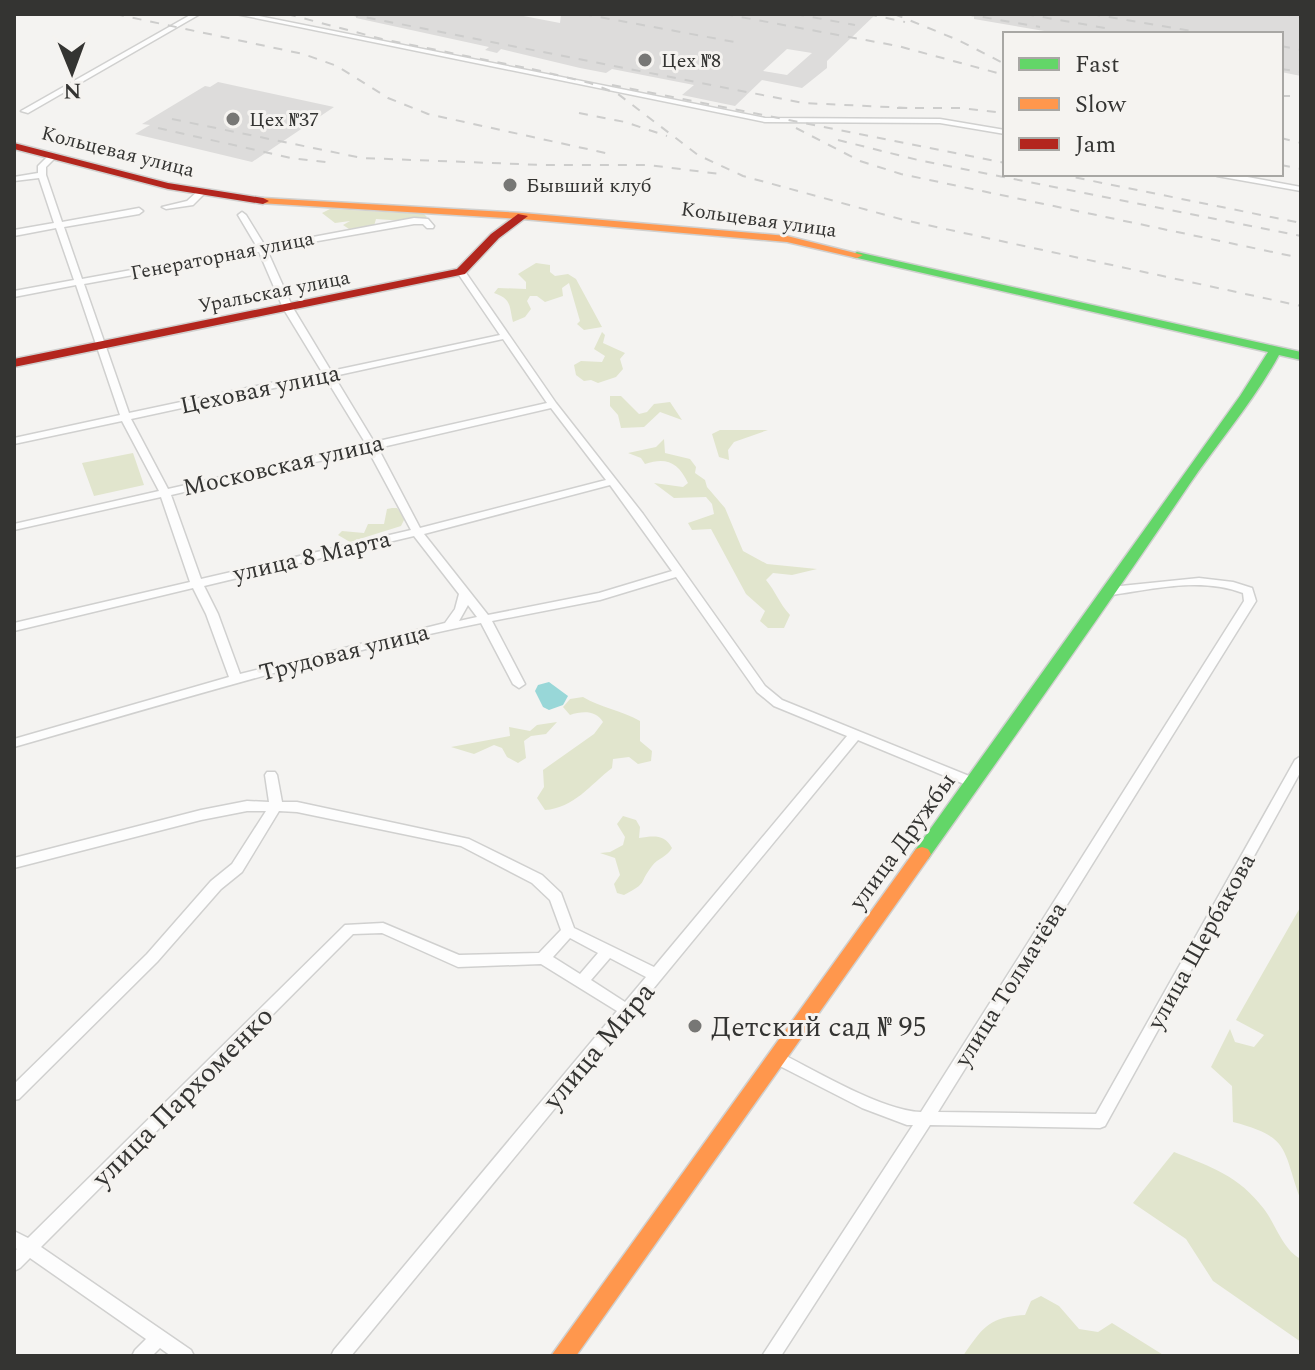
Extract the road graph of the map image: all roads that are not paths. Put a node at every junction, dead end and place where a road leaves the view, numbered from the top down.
1 (197, 14) edge
2 (239, 14) edge
3 (253, 15) edge
4 (25, 111) dead end
5 (1003, 132) edge
6 (14, 146) edge
7 (53, 156) junction
8 (42, 175) junction
9 (1228, 176) edge
10 (14, 179) edge
11 (1301, 189) edge
12 (202, 192) junction
13 (166, 207) dead end
14 (139, 211) dead end
15 (242, 215) dead end
16 (522, 216) junction
17 (59, 225) junction
18 (430, 226) dead end
19 (14, 233) edge
20 (261, 247) junction
21 (461, 272) junction
22 (81, 281) junction
23 (14, 294) edge
24 (288, 308) junction
25 (506, 336) junction
26 (103, 346) junction
27 (1275, 351) junction
28 (1301, 356) edge
29 (14, 363) edge
30 (327, 374) junction
31 (553, 405) junction
32 (126, 418) junction
33 (14, 441) edge
34 (371, 445) junction
35 (610, 482) junction
36 (164, 491) junction
37 (14, 527) edge
38 (417, 532) junction
39 (677, 573) junction
40 (196, 582) junction
41 (1111, 591) junction
42 (465, 593) junction
43 (484, 618) junction
44 (449, 626) junction
45 (14, 627) edge
46 (236, 679) junction
47 (519, 684) dead end
48 (856, 734) junction
49 (14, 743) edge
50 (1301, 760) edge
51 (271, 775) dead end
52 (974, 783) junction
53 (276, 806) junction
54 (14, 863) edge
55 (568, 931) junction
56 (608, 951) junction
57 (543, 958) junction
58 (656, 975) junction
59 (581, 982) junction
60 (627, 1010) junction
61 (777, 1058) junction
62 (14, 1094) edge
63 (925, 1119) junction
64 (21, 1243) edge
65 (14, 1263) edge
66 (157, 1339) junction
67 (141, 1356) edge
68 (185, 1356) edge
69 (340, 1356) edge
70 (562, 1356) edge
71 (771, 1356) edge

1 - 4 street
2 - 3 street
3 - 5 street
6 - 7 street, Кольцевая улица
7 - 8 street
7 - 12 street, Кольцевая улица
8 - 10 street
8 - 17 street
9 - 11 street
12 - 13 street
12 - 16 street, Кольцевая улица
14 - 17 street
15 - 20 street
16 - 21 street
16 - 27 street, Кольцевая улица
17 - 19 street
17 - 22 street
18 - 20 street, Генераторная улица
20 - 22 street, Генераторная улица
20 - 24 street
21 - 24 street, Уральская улица
21 - 25 street
22 - 23 street, Генераторная улица
22 - 26 street
24 - 26 street, Уральская улица
24 - 30 street
25 - 30 street, Цеховая улица
25 - 31 street
26 - 29 street, Уральская улица
26 - 32 street
27 - 28 street, Кольцевая улица
27 - 41 street, улица Дружбы
30 - 32 street, Цеховая улица
30 - 34 street
31 - 34 street, Московская улица
31 - 35 street
32 - 33 street, Цеховая улица
32 - 36 street
34 - 36 street, Московская улица
34 - 38 street
35 - 38 street, улица 8 Марта
35 - 39 street
36 - 37 street, Московская улица
36 - 40 street
38 - 40 street, улица 8 Марта
38 - 42 street
39 - 43 street, Трудовая улица
39 - 48 street
40 - 45 street, улица 8 Марта
40 - 46 street
41 - 52 street, улица Дружбы
41 - 63 street, улица Толмачёва
42 - 43 street
42 - 44 street
43 - 44 street, Трудовая улица
43 - 47 street
44 - 46 street, Трудовая улица
46 - 49 street, Трудовая улица
48 - 52 street
48 - 58 street, улица Мира
50 - 63 street, улица Щербакова
51 - 53 street
52 - 61 street, улица Дружбы
53 - 54 street
53 - 55 street
53 - 62 street
55 - 56 street
55 - 57 street
56 - 58 street
56 - 59 street
57 - 59 street
57 - 64 street, улица Пархоменко
58 - 60 street, улица Мира
59 - 60 street
60 - 69 street, улица Мира
61 - 63 street
61 - 70 street, улица Дружбы
63 - 71 street, улица Толмачёва
64 - 65 street, улица Пархоменко
64 - 66 street
66 - 67 street
66 - 68 street

